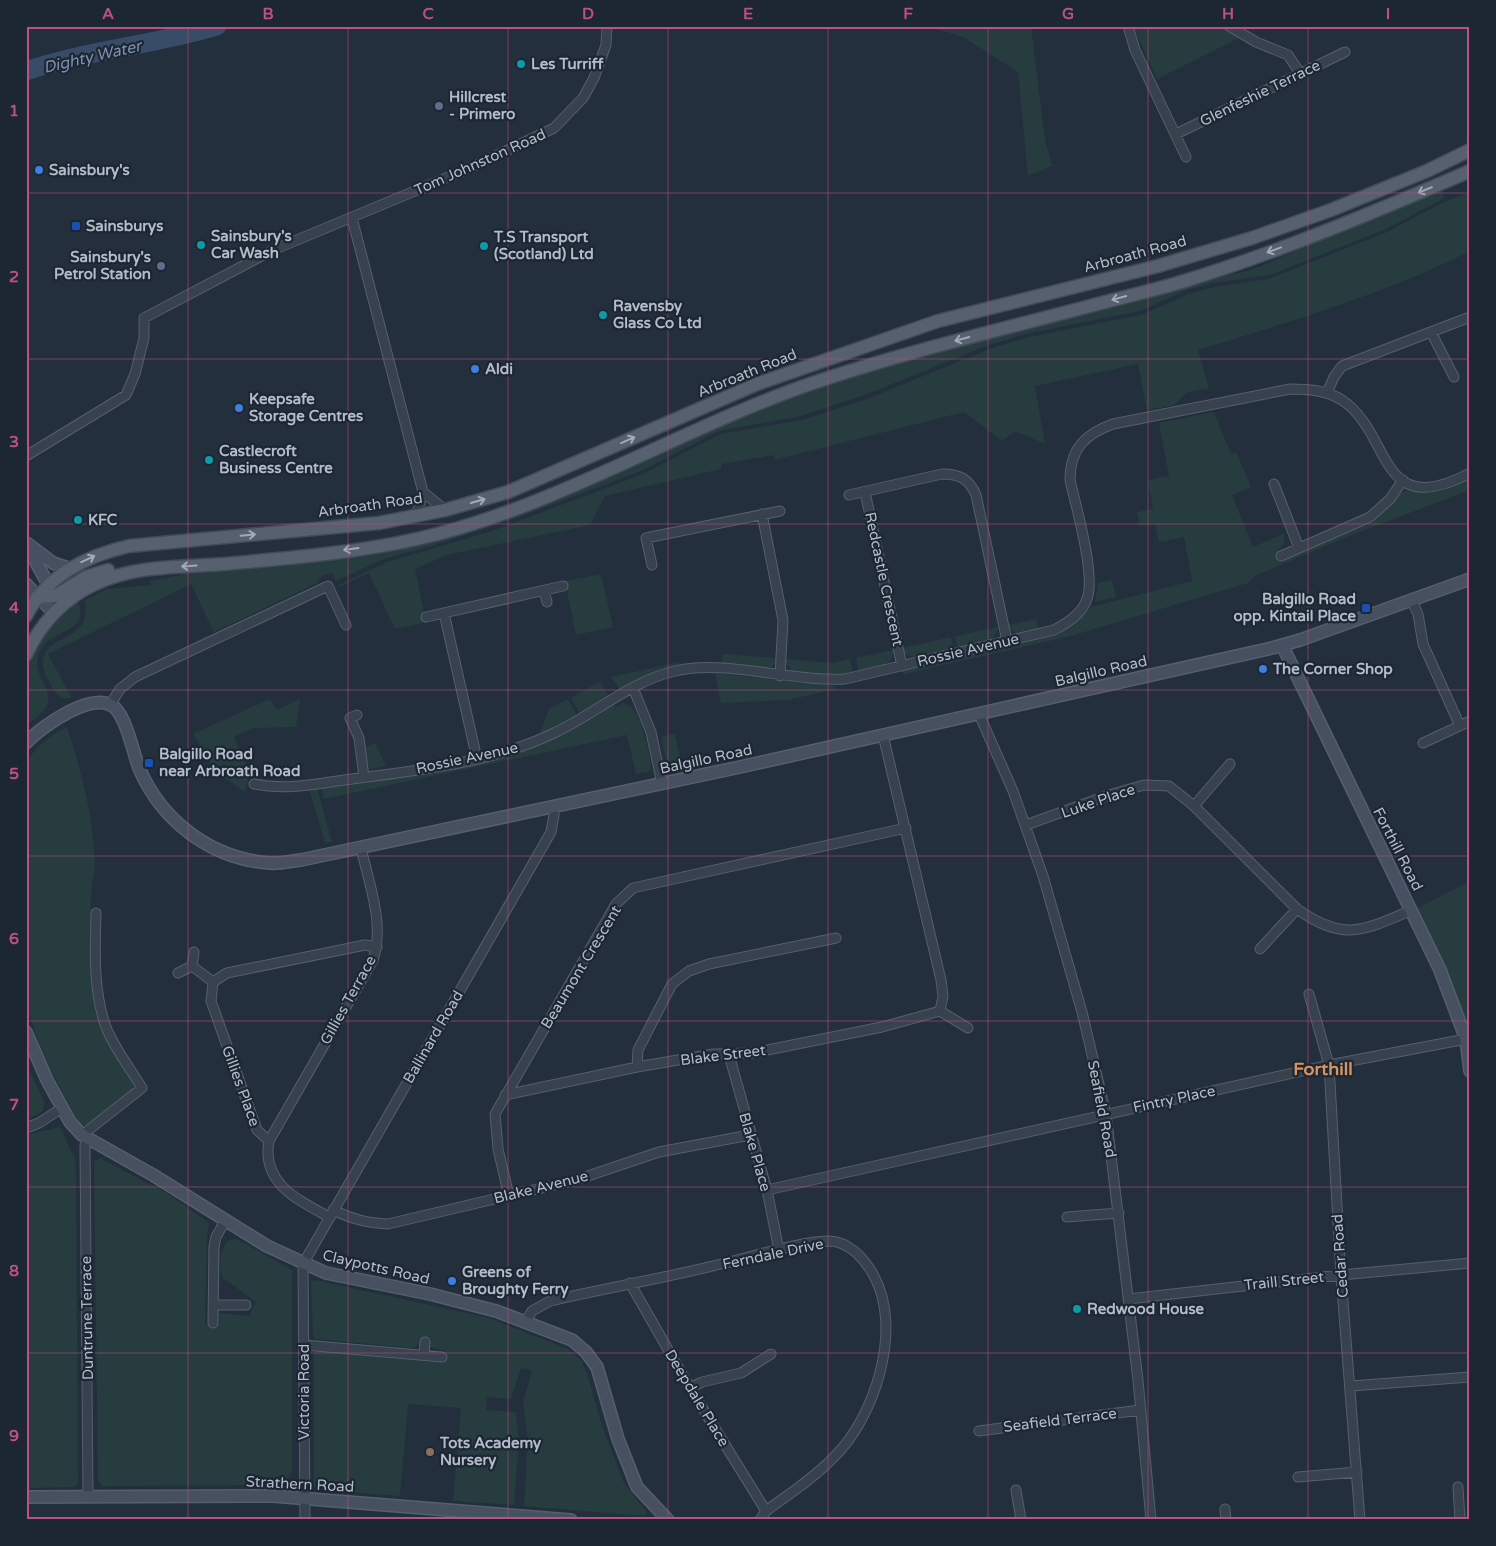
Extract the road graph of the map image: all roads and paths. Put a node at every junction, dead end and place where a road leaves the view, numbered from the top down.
1 (607, 26) edge
2 (1128, 26) edge
3 (1230, 26) edge
4 (1345, 52) dead end
5 (1300, 73) junction
6 (1176, 134) junction
7 (1470, 150) edge
8 (1186, 157) dead end
9 (1470, 171) edge
10 (352, 218) junction
11 (1470, 317) edge
12 (1431, 332) junction
13 (1454, 377) dead end
14 (1327, 393) junction
15 (26, 456) edge
16 (1470, 473) edge
17 (1404, 480) junction
18 (1274, 484) dead end
19 (423, 492) junction
20 (865, 492) junction
21 (849, 495) dead end
22 (445, 510) junction
23 (780, 511) dead end
24 (762, 514) junction
25 (416, 517) junction
26 (26, 543) edge
27 (1299, 548) junction
28 (1281, 556) dead end
29 (652, 565) dead end
30 (68, 568) junction
31 (1470, 579) edge
32 (26, 584) edge
33 (563, 586) dead end
34 (544, 591) junction
35 (37, 597) junction
36 (55, 600) junction
37 (1412, 601) junction
38 (547, 602) dead end
39 (444, 613) junction
40 (26, 616) edge
41 (426, 617) dead end
42 (346, 625) dead end
43 (1007, 641) junction
44 (1282, 645) junction
45 (26, 655) edge
46 (902, 666) junction
47 (780, 676) junction
48 (634, 688) junction
49 (110, 705) junction
50 (979, 714) junction
51 (357, 715) dead end
52 (1470, 721) edge
53 (1460, 726) junction
54 (883, 735) junction
55 (1424, 742) dead end
56 (26, 743) edge
57 (477, 759) junction
58 (1230, 764) dead end
59 (364, 777) junction
60 (254, 784) dead end
61 (662, 784) junction
62 (1194, 806) junction
63 (553, 807) junction
64 (1026, 825) junction
65 (906, 828) junction
66 (361, 848) junction
67 (1297, 909) junction
68 (1412, 910) junction
69 (96, 912) dead end
70 (836, 938) dead end
71 (377, 947) junction
72 (1260, 949) dead end
73 (194, 952) dead end
74 (192, 966) junction
75 (178, 973) dead end
76 (213, 982) junction
77 (1309, 994) dead end
78 (940, 1011) junction
79 (968, 1028) dead end
80 (26, 1032) edge
81 (1466, 1038) junction
82 (729, 1055) junction
83 (1329, 1065) junction
84 (637, 1067) junction
85 (1470, 1071) edge
86 (506, 1095) junction
87 (62, 1108) junction
88 (1106, 1114) junction
89 (26, 1128) edge
90 (750, 1135) junction
91 (85, 1137) junction
92 (269, 1141) junction
93 (767, 1190) junction
94 (509, 1196) junction
95 (331, 1213) junction
96 (1119, 1213) junction
97 (1067, 1217) dead end
98 (225, 1221) junction
99 (779, 1250) junction
100 (1470, 1263) edge
101 (303, 1264) junction
102 (1340, 1275) junction
103 (630, 1283) junction
104 (1128, 1299) junction
105 (213, 1305) junction
106 (246, 1305) dead end
107 (526, 1321) junction
108 (213, 1323) dead end
109 (425, 1342) dead end
110 (304, 1345) junction
111 (771, 1354) dead end
112 (424, 1355) junction
113 (442, 1357) dead end
114 (1470, 1377) edge
115 (1351, 1386) junction
116 (690, 1388) junction
117 (1140, 1410) junction
118 (980, 1431) dead end
119 (1357, 1472) junction
120 (1298, 1477) dead end
121 (1458, 1487) dead end
122 (1016, 1490) dead end
123 (88, 1497) junction
124 (26, 1498) edge
125 (305, 1498) junction
126 (1225, 1509) dead end
127 (766, 1511) junction
128 (305, 1520) edge
129 (571, 1520) edge
130 (668, 1520) edge
131 (760, 1520) edge
132 (1021, 1520) edge
133 (1151, 1520) edge
134 (1226, 1520) edge
135 (1360, 1520) edge
136 (1460, 1520) edge

1 - 10 street, Tom Johnston Road
2 - 6 street
3 - 5 street
4 - 5 street, Glenfeshie Terrace
5 - 6 street, Glenfeshie Terrace
6 - 8 street
22 -> 7 main road, Arbroath Road
9 -> 36 main road, Arbroath Road
10 - 15 street, Tom Johnston Road
10 - 19 street
11 - 12 street
12 - 13 street
12 - 14 street
14 - 17 street, Rossie Avenue
14 - 43 street, Rossie Avenue
16 - 17 street, Rossie Avenue
17 - 27 street
18 - 27 street
19 - 22 street
19 - 25 street
20 - 21 street, Redcastle Crescent
20 - 43 street, Redcastle Crescent
20 - 46 street, Redcastle Crescent
22 - 25 main road, Arbroath Road
23 - 24 street
24 - 29 street
24 - 47 street
30 -> 25 main road, Arbroath Road
26 - 30 street
26 - 36 street
27 - 28 street
30 - 36 main road, Arbroath Road
31 - 37 street, Balgillo Road
32 - 35 street
33 - 34 street
34 - 38 street
34 - 39 street
35 - 36 main road, Arbroath Road
35 - 36 street
35 - 40 main road, Arbroath Road
36 - 45 main road, Arbroath Road
37 - 44 street, Balgillo Road
37 - 53 street
39 - 41 street
39 - 57 street
42 - 49 street
43 - 46 street, Rossie Avenue
44 - 50 street, Balgillo Road
44 - 68 street, Forthill Road
46 - 47 street, Rossie Avenue
47 - 48 street, Rossie Avenue
48 - 57 street, Rossie Avenue
48 - 61 street
49 - 56 street
49 - 66 street, Balgillo Road
50 - 54 street, Balgillo Road
50 - 64 street, Seafield Road
51 - 59 street
52 - 53 street
53 - 55 street
54 - 61 street, Balgillo Road
54 - 65 street
57 - 59 street, Rossie Avenue
58 - 62 street
59 - 60 street, Rossie Avenue
61 - 63 street, Balgillo Road
62 - 64 street, Luke Place
62 - 67 street, Luke Place
63 - 66 street, Balgillo Road
63 - 95 street, Ballinard Road
64 - 88 street, Seafield Road
65 - 78 street
65 - 86 street, Beaumont Crescent
66 - 71 street, Gillies Terrace
67 - 68 street, Luke Place
67 - 72 street
68 - 81 street, Forthill Road
69 - 91 street
70 - 84 street
71 - 76 street
71 - 92 street, Gillies Terrace
73 - 74 street
74 - 75 street
74 - 76 street
76 - 92 street, Gillies Place
77 - 83 street, Cedar Road
78 - 79 street
78 - 82 street, Blake Street
80 - 87 street, Claypotts Road
81 - 83 street, Fintry Place
81 - 85 street, Forthill Road
82 - 84 street, Blake Street
82 - 90 street, Blake Place
83 - 88 street, Fintry Place
83 - 102 street, Cedar Road
84 - 86 street, Blake Street
86 - 94 street, Beaumont Crescent
87 - 89 street
87 - 91 street, Claypotts Road
88 - 93 street, Fintry Place
88 - 96 street, Seafield Road
90 - 93 street, Blake Place
90 - 94 street, Blake Avenue
91 - 98 street, Claypotts Road
91 - 123 street, Duntrune Terrace
92 - 95 street, Gillies Place
93 - 99 street, Blake Place
94 - 95 street, Blake Avenue
95 - 101 street, Ballinard Road
96 - 97 street
96 - 104 street, Seafield Road
98 - 101 street, Claypotts Road
98 - 105 street
99 - 103 street, Ferndale Drive
99 - 127 street, Ferndale Drive
100 - 102 street, Traill Street
101 - 107 street, Claypotts Road
101 - 110 street, Victoria Road
102 - 104 street, Traill Street
102 - 115 street, Cedar Road
103 - 107 street, Ferndale Drive
103 - 116 street, Deepdale Place
104 - 117 street, Seafield Road
105 - 106 street
105 - 108 street
107 - 130 street, Claypotts Road
109 - 112 street
110 - 112 street
110 - 125 street, Victoria Road
111 - 116 street
112 - 113 street
114 - 115 street
115 - 119 street, Cedar Road
116 - 127 street, Deepdale Place
117 - 118 street, Seafield Terrace
117 - 133 street, Seafield Road
119 - 120 street
119 - 135 street, Cedar Road
121 - 136 street
122 - 132 street
123 - 124 street, Strathern Road
123 - 125 street, Strathern Road
125 - 128 street, Victoria Road
125 - 129 street, Strathern Road
126 - 134 street
127 - 131 street, Ferndale Drive

